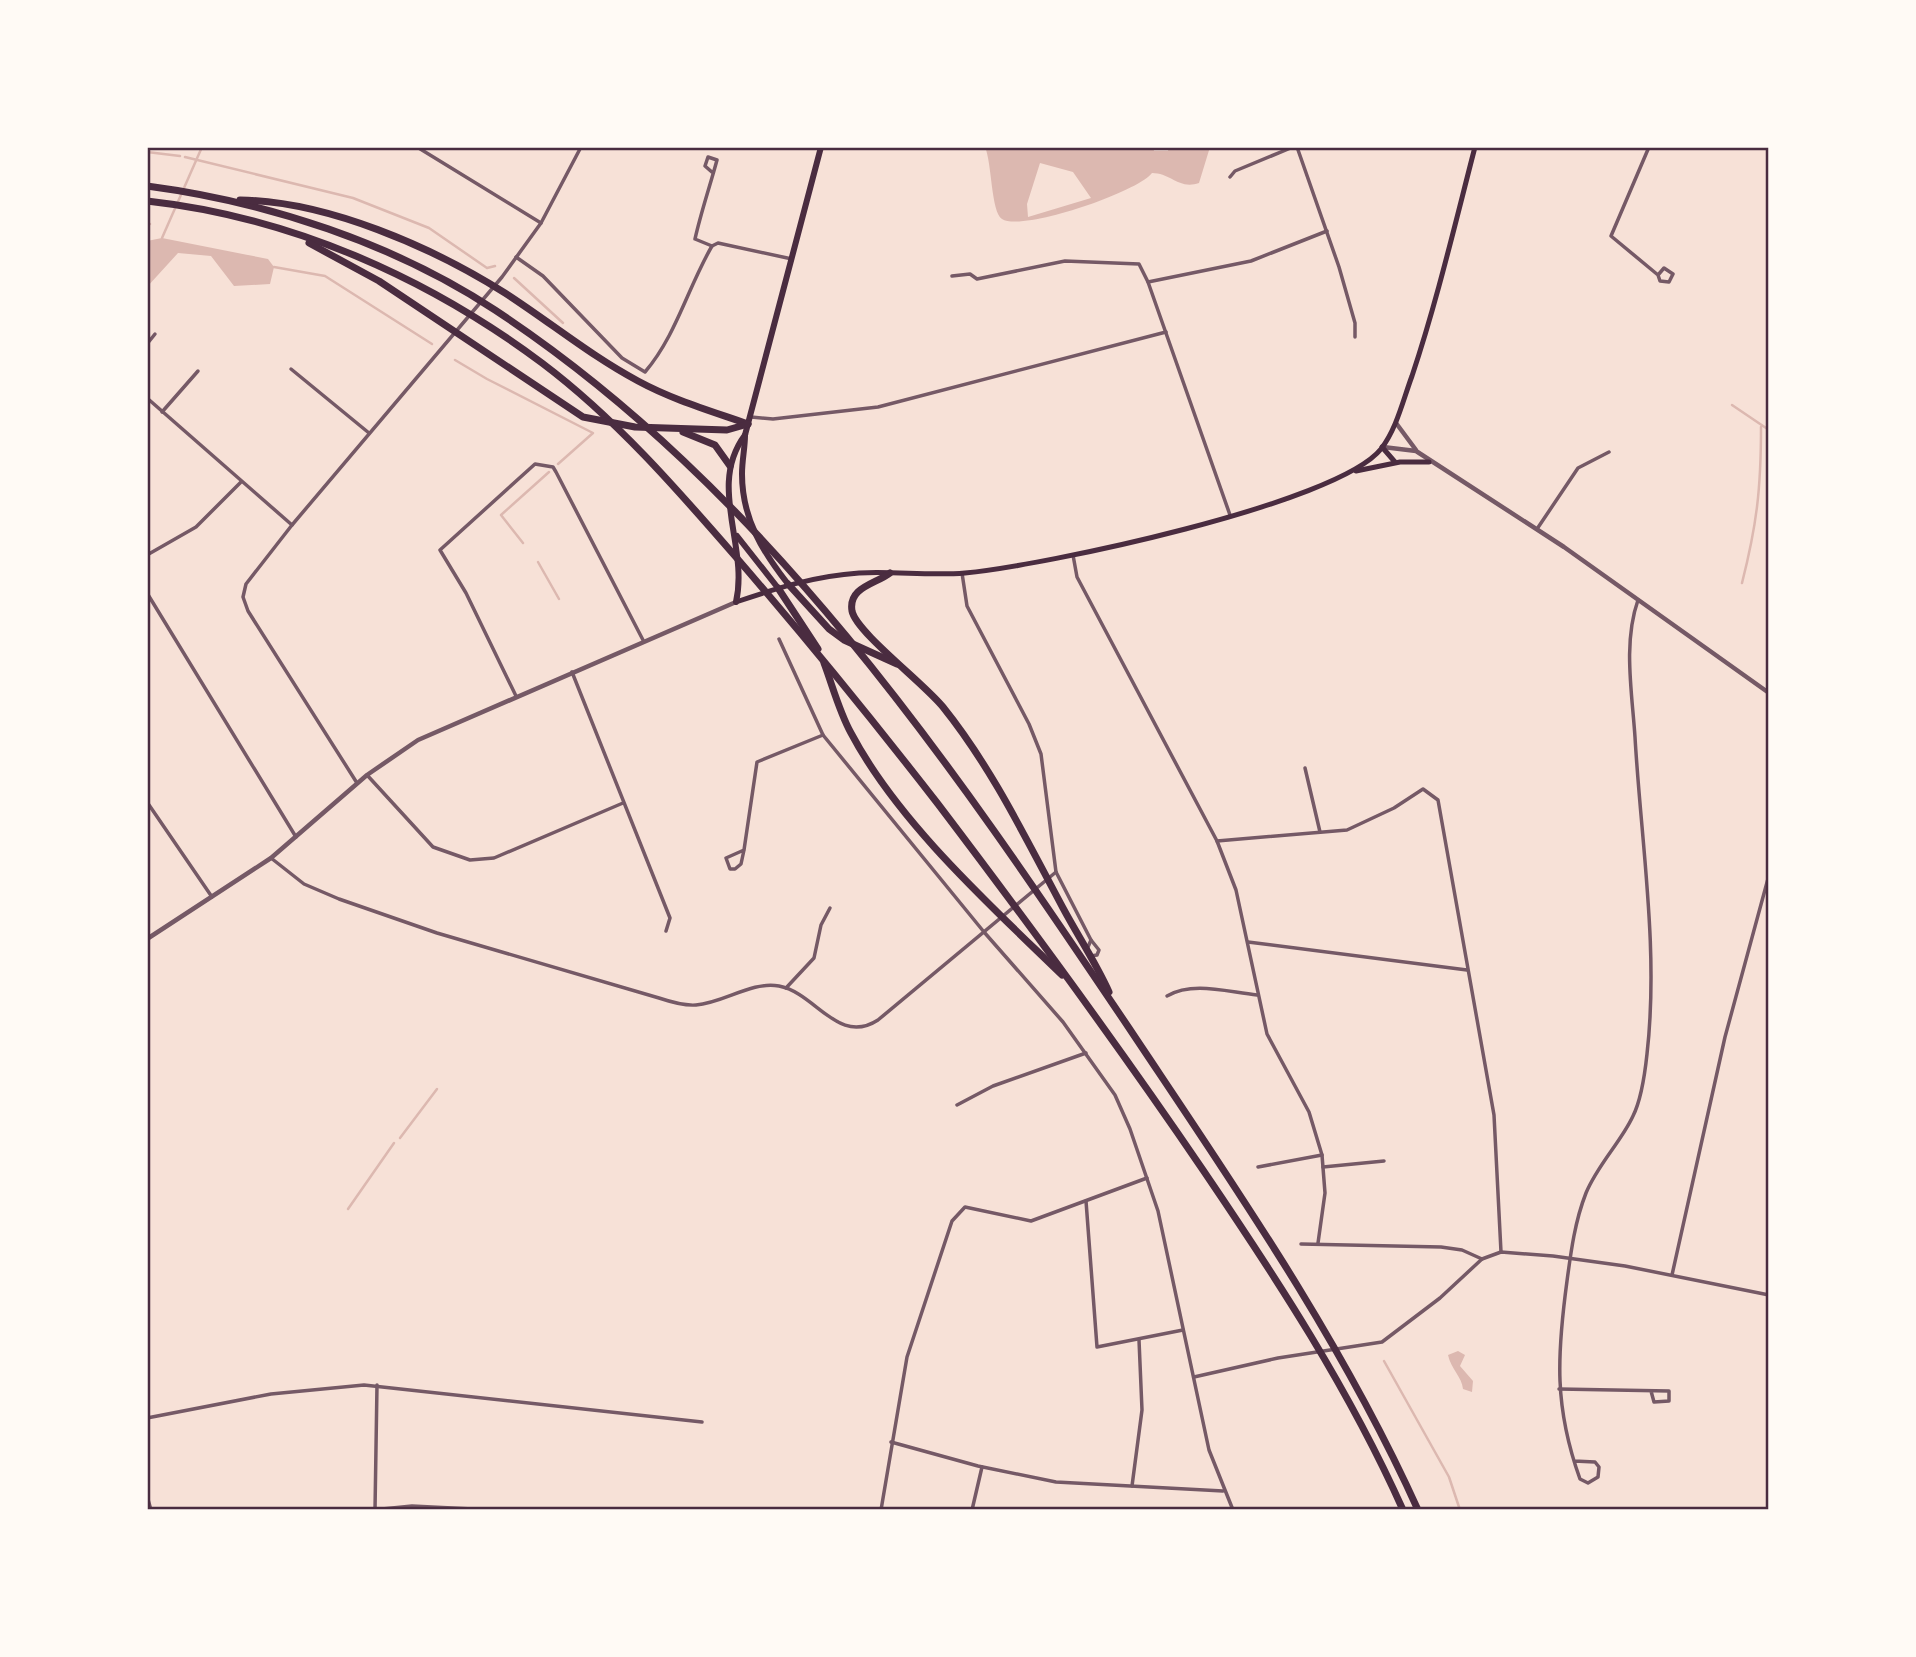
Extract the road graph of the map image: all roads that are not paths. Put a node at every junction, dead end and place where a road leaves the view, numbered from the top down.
1 (417, 147) edge
2 (581, 147) edge
3 (821, 147) edge
4 (1295, 147) edge
5 (1475, 147) edge
6 (1649, 147) edge
7 (713, 173) dead end
8 (1230, 177) dead end
9 (147, 187) edge
10 (229, 200) junction
11 (147, 201) edge
12 (541, 223) junction
13 (290, 232) junction
14 (1327, 232) junction
15 (712, 246) junction
16 (516, 257) junction
17 (792, 259) junction
18 (1658, 275) junction
19 (952, 276) dead end
20 (1148, 282) junction
21 (1166, 332) junction
22 (155, 334) dead end
23 (1355, 337) dead end
24 (147, 344) edge
25 (291, 369) dead end
26 (198, 371) dead end
27 (147, 398) edge
28 (162, 412) junction
29 (749, 421) junction
30 (1395, 423) junction
31 (673, 429) junction
32 (369, 433) junction
33 (745, 435) junction
34 (1382, 447) junction
35 (1416, 451) junction
36 (1609, 452) dead end
37 (1395, 462) junction
38 (1429, 462) junction
39 (730, 466) junction
40 (1353, 472) junction
41 (241, 482) junction
42 (1230, 515) junction
43 (292, 525) junction
44 (1537, 529) junction
45 (734, 531) junction
46 (1072, 554) junction
47 (147, 555) edge
48 (890, 573) junction
49 (962, 573) junction
50 (788, 584) junction
51 (778, 588) junction
52 (147, 593) edge
53 (1638, 600) junction
54 (736, 602) junction
55 (779, 639) dead end
56 (643, 640) junction
57 (907, 669) junction
58 (572, 671) junction
59 (1769, 692) edge
60 (516, 696) junction
61 (823, 735) junction
62 (1305, 768) dead end
63 (367, 775) junction
64 (357, 783) junction
65 (147, 802) edge
66 (623, 803) junction
67 (1320, 832) junction
68 (296, 837) junction
69 (1217, 841) junction
70 (744, 850) junction
71 (271, 858) junction
72 (1056, 873) junction
73 (1769, 875) edge
74 (212, 897) junction
75 (830, 908) dead end
76 (666, 931) dead end
77 (984, 932) junction
78 (147, 939) edge
79 (1091, 940) junction
80 (1248, 942) junction
81 (1467, 970) junction
82 (786, 988) junction
83 (1078, 990) junction
84 (1257, 995) junction
85 (1167, 996) dead end
86 (1118, 1012) junction
87 (1086, 1052) junction
88 (957, 1105) dead end
89 (1322, 1154) junction
90 (1384, 1161) dead end
91 (1258, 1167) dead end
92 (1323, 1167) junction
93 (1147, 1178) junction
94 (1086, 1201) junction
95 (1318, 1243) junction
96 (1301, 1244) dead end
97 (1501, 1252) junction
98 (1570, 1258) junction
99 (1482, 1259) junction
100 (1672, 1275) junction
101 (1769, 1295) edge
102 (1183, 1330) junction
103 (1139, 1340) junction
104 (1194, 1377) junction
105 (377, 1385) junction
106 (1559, 1389) junction
107 (1651, 1391) junction
108 (147, 1418) edge
109 (702, 1422) dead end
110 (891, 1442) junction
111 (1574, 1461) junction
112 (982, 1467) junction
113 (1132, 1486) junction
114 (1223, 1490) junction
115 (147, 1496) edge
116 (151, 1510) edge
117 (374, 1510) edge
118 (493, 1510) edge
119 (881, 1510) edge
120 (972, 1510) edge
121 (1233, 1510) edge
122 (1402, 1510) edge
123 (1418, 1510) edge

1 - 12 street
2 - 12 street
3 - 17 main road
4 - 8 street
4 - 14 street
5 - 30 main road
6 - 18 street
7 - 15 street
9 - 10 highway
10 - 29 highway
10 - 86 highway
11 - 13 highway
12 - 16 street
13 - 31 highway
13 - 83 highway
14 - 20 street
14 - 23 street
15 - 16 street
15 - 17 street
16 - 32 street
17 - 29 main road
18 - 18 street
19 - 20 street
20 - 21 street
21 - 29 street
21 - 42 street
22 - 24 street
25 - 32 street
26 - 28 street
27 - 28 street
28 - 41 street
29 - 31 highway
29 - 33 main road
30 - 34 main road
30 - 35 street
31 - 39 highway
32 - 43 street
33 - 39 main road
33 - 50 main road
34 - 35 street
34 - 37 main road
34 - 40 main road
35 - 38 street
36 - 44 street
37 - 38 main road
37 - 40 main road
38 - 44 street
39 - 45 main road
40 - 42 main road
41 - 43 street
41 - 47 street
42 - 46 main road
43 - 64 street
44 - 53 street
45 - 51 main road
45 - 54 main road
46 - 49 main road
46 - 69 street
48 - 49 main road
48 - 50 main road
48 - 57 highway
49 - 72 street
50 - 51 main road
50 - 57 highway
51 - 54 main road
51 - 83 highway
52 - 68 street
53 - 59 street
53 - 98 street
54 - 56 street
55 - 61 street
56 - 58 street
56 - 60 street
57 - 86 highway
58 - 60 street
58 - 66 street
60 - 63 street
61 - 70 street
61 - 77 street
62 - 67 street
63 - 64 street
63 - 66 street
64 - 68 street
65 - 74 street
66 - 76 street
67 - 69 street
67 - 81 street
68 - 71 street
69 - 80 street
70 - 70 street
71 - 74 street
71 - 82 street
72 - 77 street
72 - 79 street
73 - 100 street
74 - 78 street
75 - 82 street
77 - 82 street
77 - 87 street
79 - 79 street
80 - 81 street
80 - 84 street
81 - 97 street
83 - 122 highway
84 - 85 street
84 - 89 street
86 - 123 highway
87 - 88 street
87 - 93 street
89 - 91 street
89 - 92 street
90 - 92 street
92 - 95 street
93 - 94 street
93 - 102 street
94 - 103 street
94 - 110 street
95 - 96 street
95 - 99 street
97 - 98 street
97 - 99 street
98 - 100 street
98 - 106 street
99 - 104 street
100 - 101 street
102 - 103 street
102 - 104 street
103 - 113 street
104 - 114 street
105 - 108 street
105 - 109 street
105 - 117 street
106 - 107 street
106 - 111 street
107 - 107 street
110 - 112 street
110 - 119 street
111 - 111 street
112 - 113 street
112 - 120 street
113 - 114 street
114 - 121 street
115 - 116 street
117 - 118 street

